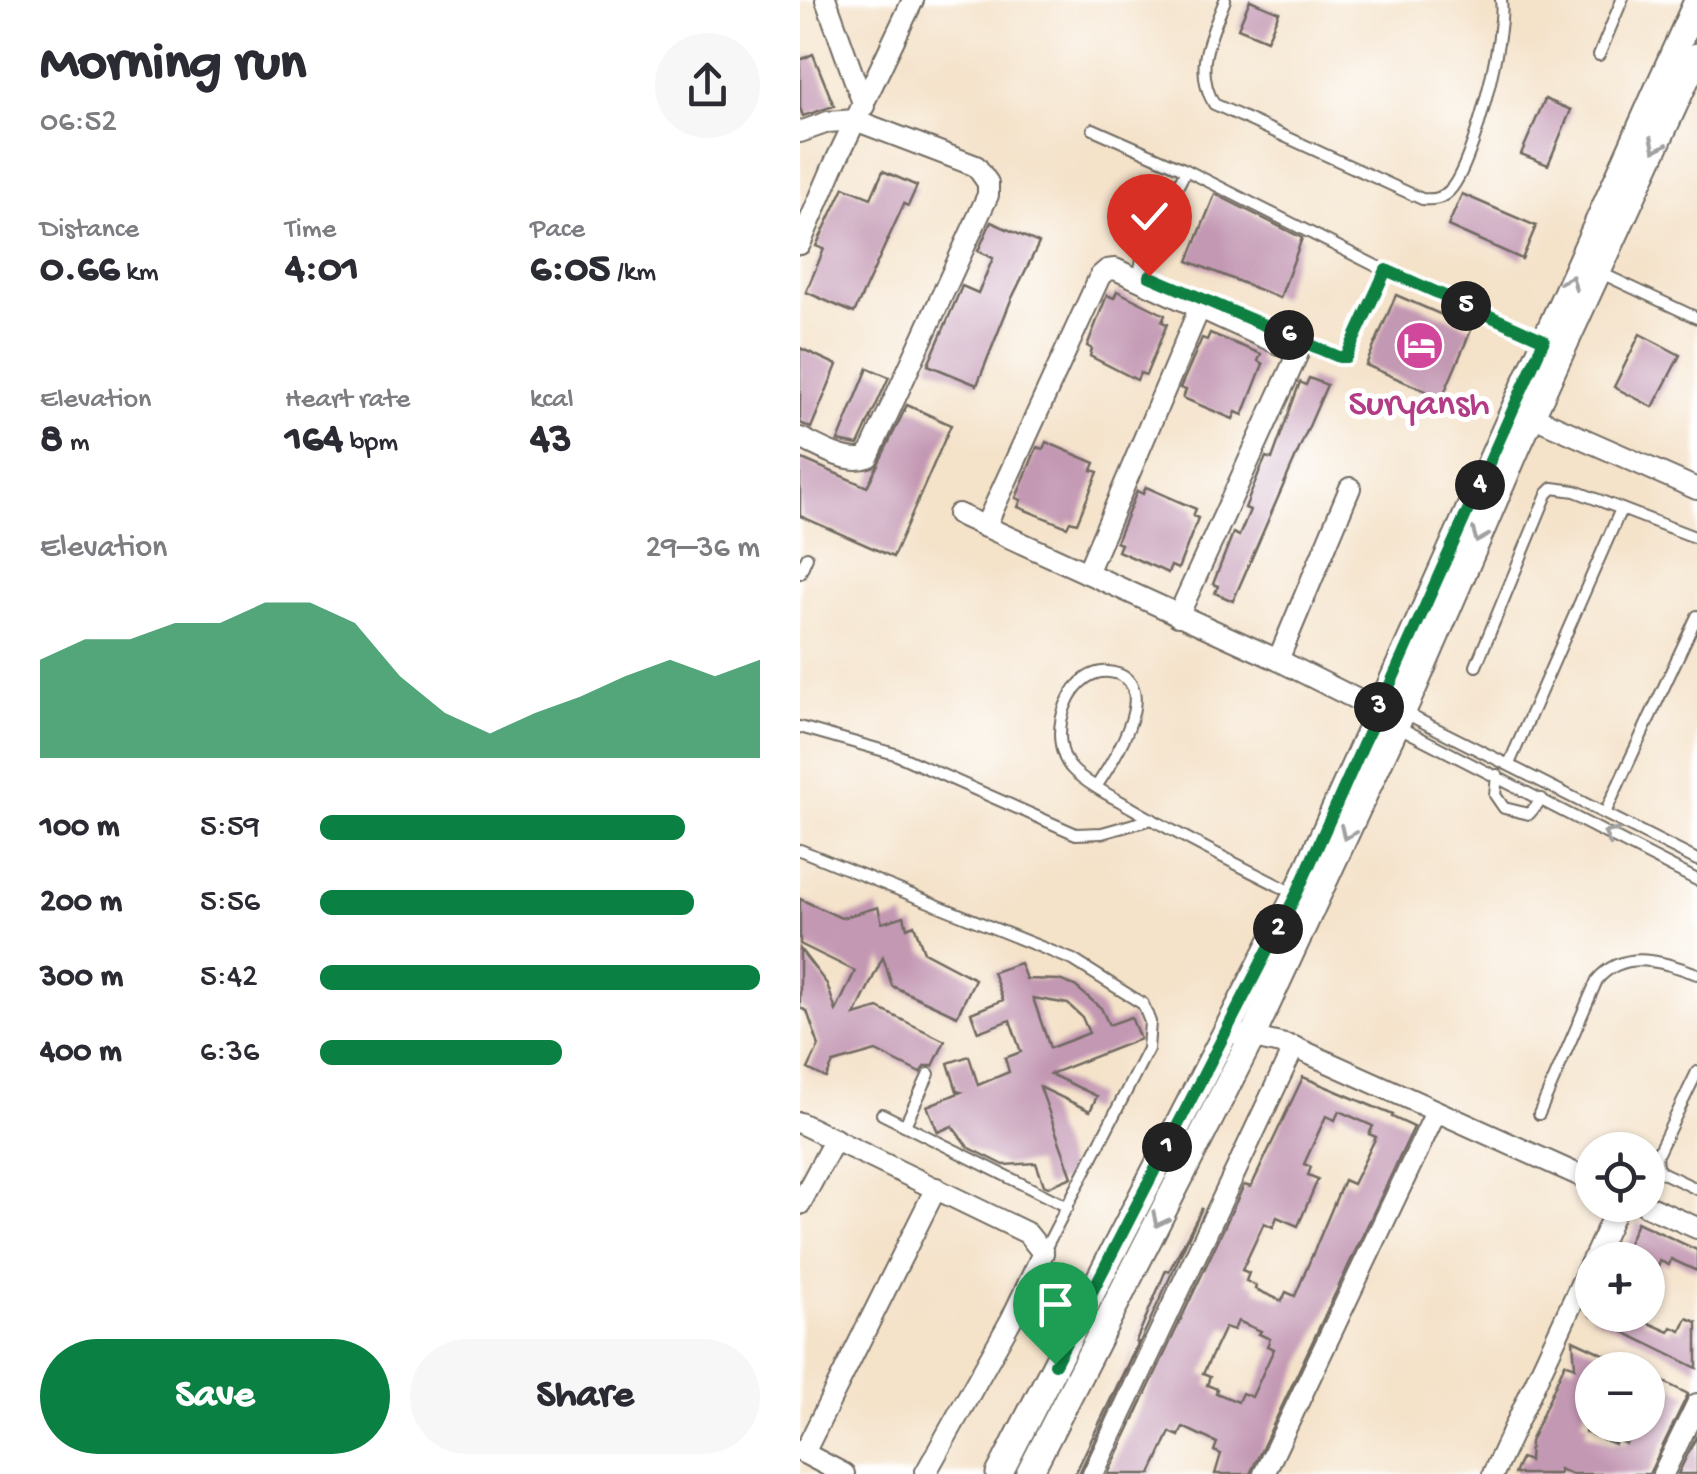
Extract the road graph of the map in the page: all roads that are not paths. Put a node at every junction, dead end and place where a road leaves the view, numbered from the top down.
1 (826, 0) edge
2 (894, 0) edge
3 (913, 0) edge
4 (1226, 0) edge
5 (1501, 0) edge
6 (1622, 0) edge
7 (1697, 1) edge
8 (903, 23) junction
9 (1600, 55) dead end
10 (1697, 56) edge
11 (1691, 87) edge
12 (860, 113) junction
13 (1093, 129) dead end
14 (800, 132) edge
15 (1186, 170) junction
16 (800, 244) edge
17 (1386, 270) junction
18 (1600, 273) junction
19 (1200, 306) junction
20 (1697, 318) edge
21 (1544, 340) junction
22 (1534, 417) junction
23 (800, 438) edge
24 (1350, 488) dead end
25 (1697, 488) edge
26 (1620, 508) junction
27 (958, 514) dead end
28 (986, 527) junction
29 (1697, 538) edge
30 (807, 557) dead end
31 (800, 573) edge
32 (1087, 573) junction
33 (1178, 616) junction
34 (1697, 616) edge
35 (1278, 660) junction
36 (1476, 666) dead end
37 (1387, 712) junction
38 (800, 727) edge
39 (1509, 764) junction
40 (1496, 775) junction
41 (1096, 787) junction
42 (1542, 799) junction
43 (1606, 812) junction
44 (1152, 820) junction
45 (800, 850) edge
46 (1697, 860) edge
47 (1697, 880) edge
48 (1296, 895) junction
49 (1697, 974) edge
50 (1225, 1034) junction
51 (1252, 1037) junction
52 (1294, 1047) junction
53 (1697, 1072) edge
54 (930, 1074) dead end
55 (1436, 1112) junction
56 (882, 1114) dead end
57 (1539, 1114) dead end
58 (800, 1123) edge
59 (905, 1125) junction
60 (834, 1139) junction
61 (1575, 1173) edge
62 (1696, 1185) edge
63 (936, 1188) junction
64 (800, 1204) edge
65 (1068, 1207) junction
66 (1665, 1214) edge
67 (1697, 1228) edge
68 (1042, 1254) junction
69 (1575, 1299) edge
70 (1697, 1404) edge
71 (802, 1452) edge
72 (844, 1474) edge
73 (924, 1474) edge
74 (999, 1474) edge
75 (1029, 1474) edge
76 (1093, 1474) edge
77 (1264, 1474) edge
78 (1493, 1474) edge
79 (1663, 1474) edge

1 - 12 street
2 - 8 street
3 - 8 street
4 - 5 lane
6 - 9 lane
21 -> 7 street
8 - 12 street
10 - 11 street
11 -> 18 street
12 - 14 street
12 - 16 street
12 - 23 street
13 - 15 lane
15 - 17 lane
15 - 17 lane
17 - 21 lane
18 - 20 lane
18 - 22 street
19 - 28 street
19 - 32 street
19 - 33 street
21 - 37 street
22 - 25 street
22 -> 37 street
24 - 35 street
26 - 29 lane
26 - 36 lane
26 - 39 lane
27 - 28 street
28 - 32 street
30 - 31 lane
32 - 33 street
33 - 35 street
34 - 43 lane
35 - 37 street
37 - 39 lane
37 - 40 lane
37 - 48 street
37 -> 51 street
38 - 44 lane
39 - 43 lane
40 - 42 lane
40 - 42 lane
41 - 41 lane
41 - 44 lane
47 -> 42 lane
43 - 46 lane
44 - 48 lane
45 - 65 lane
48 - 50 street
49 - 57 lane
50 - 51 street
50 - 74 street
51 - 52 street
51 -> 75 street
52 - 55 street
52 - 76 street
53 - 62 lane
54 - 59 lane
55 - 61 street
55 - 77 street
56 - 59 lane
58 - 60 street
59 - 65 lane
60 - 63 street
60 - 64 street
63 - 68 street
63 - 71 street
65 - 68 lane
66 - 67 street
68 - 73 street
69 - 78 street
70 - 79 street
71 - 72 street

